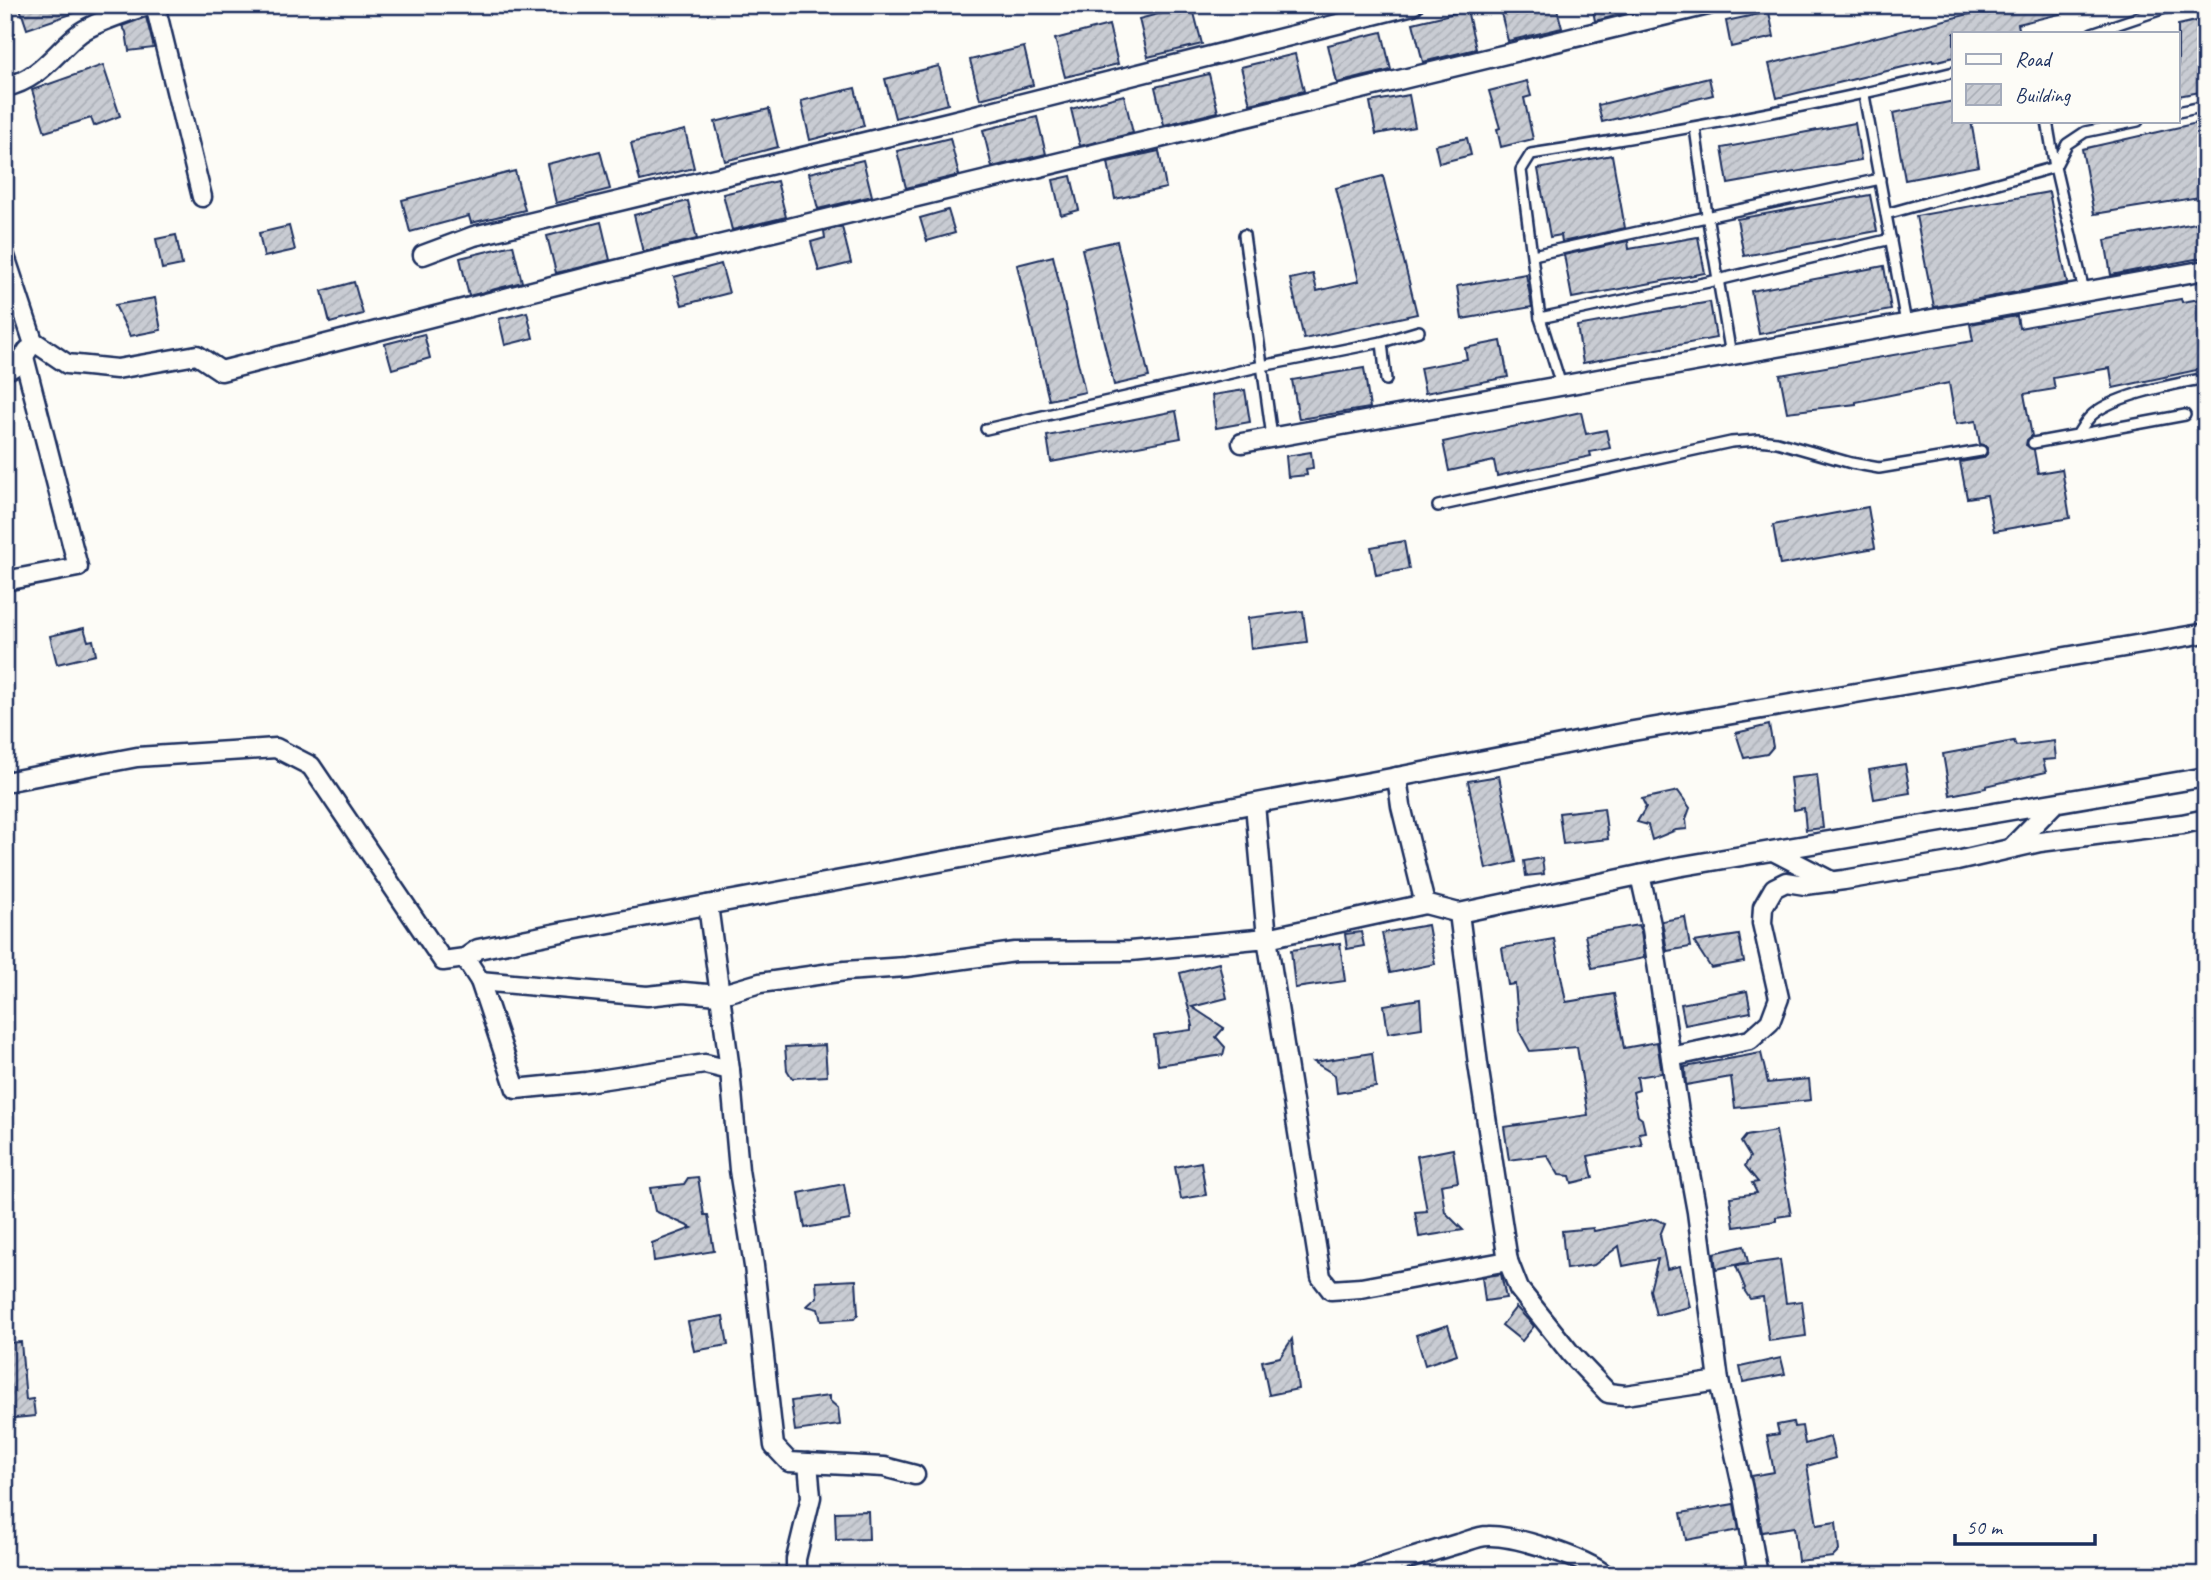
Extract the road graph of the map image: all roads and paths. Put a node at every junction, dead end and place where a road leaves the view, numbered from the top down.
1 (147, 5) edge
2 (155, 5) edge
3 (1413, 5) edge
4 (1708, 5) edge
5 (2174, 5) edge
6 (2186, 5) edge
7 (2206, 6) edge
8 (2095, 32) edge
9 (1952, 72) edge
10 (5, 87) edge
11 (1864, 94) junction
12 (2206, 106) edge
13 (2180, 112) edge
14 (2047, 122) edge
15 (2133, 122) edge
16 (1695, 128) junction
17 (2055, 167) junction
18 (1880, 178) junction
19 (202, 197) dead end
20 (1886, 214) junction
21 (1707, 215) junction
22 (1244, 235) dead end
23 (1891, 239) junction
24 (423, 255) dead end
25 (1532, 255) junction
26 (5, 256) edge
27 (2206, 270) edge
28 (1718, 280) junction
29 (2084, 291) junction
30 (1540, 318) junction
31 (1906, 323) junction
32 (1419, 331) dead end
33 (1382, 342) junction
34 (29, 349) junction
35 (1731, 355) junction
36 (1262, 366) junction
37 (5, 370) edge
38 (2206, 378) edge
39 (1386, 380) dead end
40 (1561, 386) junction
41 (2186, 415) dead end
42 (986, 429) dead end
43 (2077, 435) junction
44 (1272, 437) junction
45 (1242, 443) dead end
46 (2033, 443) dead end
47 (1981, 451) dead end
48 (1438, 506) dead end
49 (5, 581) edge
50 (2206, 633) edge
51 (1397, 777) junction
52 (2206, 777) edge
53 (5, 782) edge
54 (1255, 804) junction
55 (2054, 804) junction
56 (2206, 819) edge
57 (2011, 848) junction
58 (1775, 852) junction
59 (1640, 875) junction
60 (1833, 882) junction
61 (1425, 904) junction
62 (708, 905) junction
63 (1459, 913) junction
64 (1267, 937) junction
65 (465, 958) junction
66 (480, 981) junction
67 (719, 995) junction
68 (1671, 1057) junction
69 (730, 1070) junction
70 (1508, 1261) junction
71 (1718, 1381) junction
72 (808, 1463) junction
73 (915, 1475) dead end
74 (796, 1575) edge
75 (1359, 1575) edge
76 (1605, 1575) edge
77 (1758, 1575) edge

1 - 10 street
2 - 19 street
3 - 24 street
4 - 34 street
5 - 8 lane
6 - 7 lane
9 - 11 lane
11 - 16 lane
11 - 18 lane
12 - 13 lane
14 - 17 lane
15 - 17 lane
16 - 21 lane
16 - 25 lane
17 - 20 lane
17 - 29 lane
18 - 20 lane
18 - 21 lane
20 - 23 lane
21 - 25 lane
21 - 28 lane
22 - 36 lane
23 - 28 lane
23 - 31 lane
25 - 30 lane
26 - 34 street
27 - 29 street
28 - 30 lane
28 - 35 lane
29 - 31 street
30 - 40 lane
31 - 35 street
32 - 33 lane
33 - 36 lane
33 - 39 lane
34 - 37 street
34 - 49 street
35 - 40 street
36 - 42 lane
36 - 44 lane
38 - 43 lane
40 - 44 street
41 - 43 lane
43 - 46 lane
44 - 45 street
47 - 48 lane
50 - 51 street
51 - 54 street
51 - 61 street
52 - 55 street
53 - 65 street
54 - 62 street
54 - 64 street
55 - 57 street
55 - 58 street
56 - 57 street
57 - 60 street
58 - 59 street
58 - 60 street
59 - 63 street
59 - 68 street
60 - 68 street
61 - 63 street
61 - 64 street
62 - 65 street
62 - 67 street
63 - 70 street
64 - 67 street
64 - 70 street
65 - 66 street
66 - 67 street
66 - 69 street
67 - 69 street
68 - 71 street
69 - 72 street
70 - 71 street
71 - 77 street
72 - 73 street
72 - 74 street
75 - 76 street

